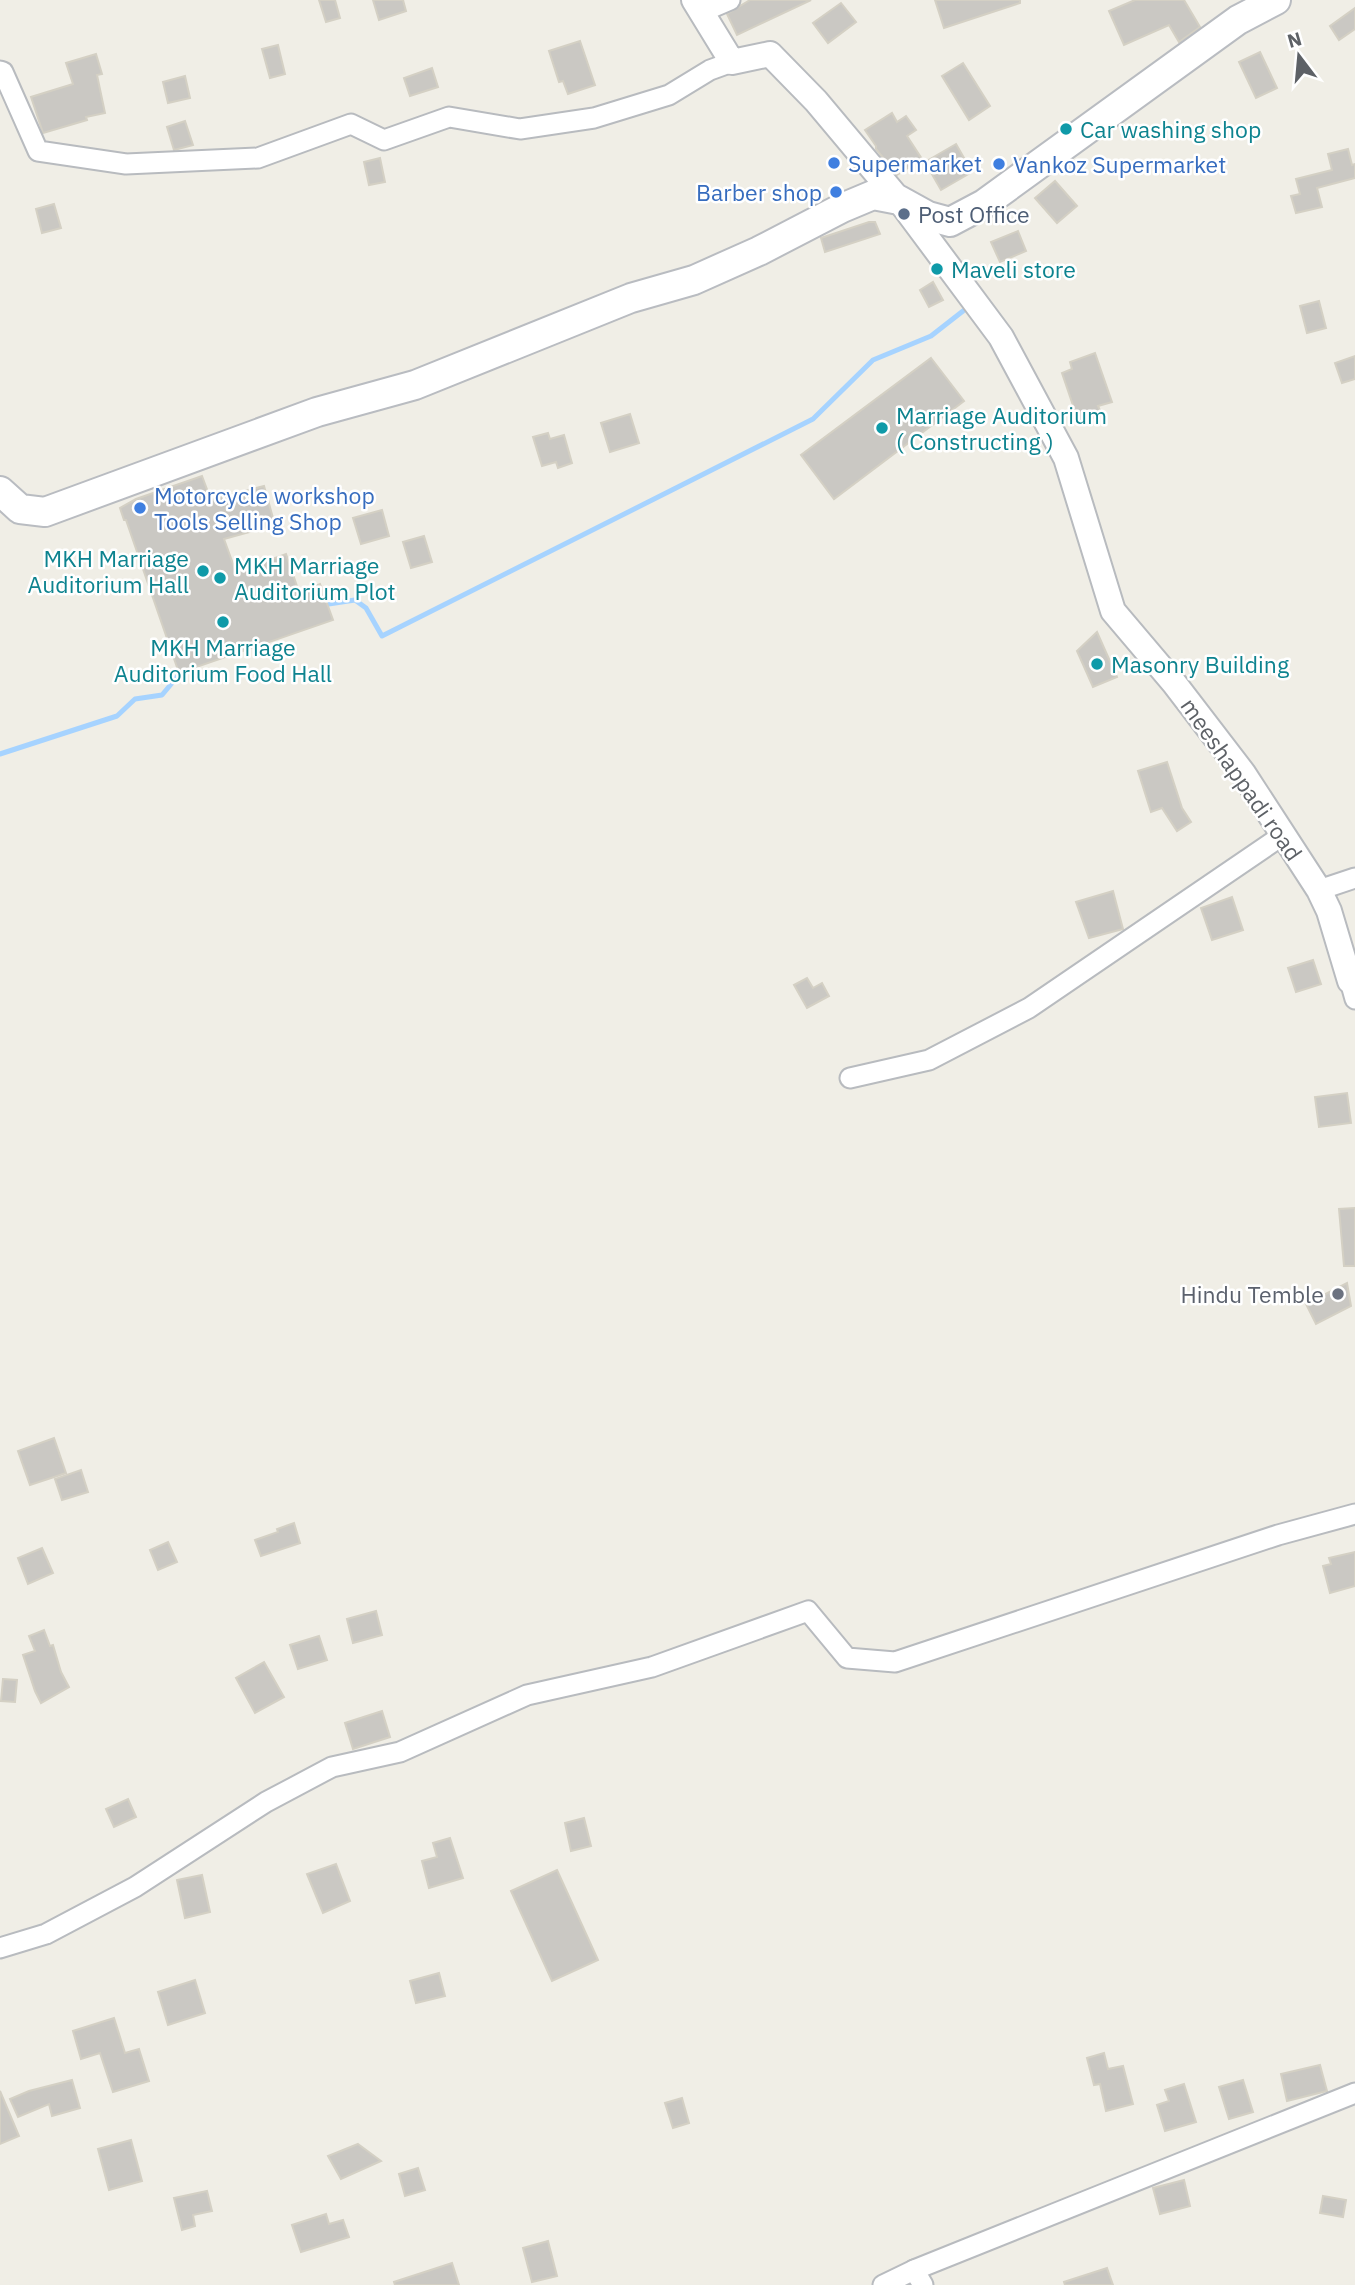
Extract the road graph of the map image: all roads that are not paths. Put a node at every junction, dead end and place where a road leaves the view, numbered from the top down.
1 (730, 0) edge
2 (1265, 3) edge
3 (698, 6) edge
4 (732, 62) junction
5 (0, 71) edge
6 (899, 200) junction
7 (0, 491) edge
8 (1283, 835) junction
9 (1355, 878) edge
10 (1319, 891) junction
11 (1352, 990) edge
12 (850, 1078) dead end
13 (1355, 1514) edge
14 (0, 1948) edge
15 (1355, 2092) edge
16 (919, 2277) edge
17 (883, 2285) edge

1 - 3 street
2 - 6 main road
3 - 4 street
4 - 5 street
4 - 6 street, meeshappadi road
6 - 7 main road
6 - 8 street, meeshappadi road
8 - 10 street, meeshappadi road
8 - 12 street
9 - 10 street
10 - 11 street, meeshappadi road
13 - 14 street
15 - 16 street
16 - 17 street

